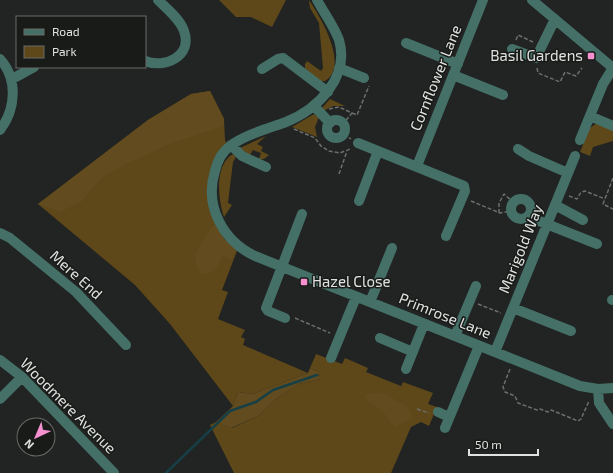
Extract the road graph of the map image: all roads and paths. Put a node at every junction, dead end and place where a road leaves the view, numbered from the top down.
1 (158, 0) edge
2 (317, 0) edge
3 (484, 0) edge
4 (532, 0) edge
5 (555, 19) junction
6 (406, 43) dead end
7 (542, 45) junction
8 (512, 49) joint
9 (536, 58) junction
10 (0, 59) edge
11 (146, 61) edge
12 (458, 64) junction
13 (612, 64) edge
14 (32, 68) edge
15 (339, 68) junction
16 (582, 68) dead end
17 (262, 69) dead end
18 (453, 75) junction
19 (364, 78) joint
20 (12, 79) junction
21 (328, 92) junction
22 (503, 95) dead end
23 (318, 110) junction
24 (352, 114) junction
25 (590, 116) junction
26 (286, 122) junction
27 (330, 123) junction
28 (343, 124) junction
29 (613, 126) edge
30 (0, 130) edge
31 (580, 140) dead end
32 (231, 145) junction
33 (355, 145) joint
34 (518, 149) dead end
35 (347, 151) junction
36 (378, 151) junction
37 (575, 156) dead end
38 (417, 166) junction
39 (266, 167) dead end
40 (568, 173) junction
41 (339, 174) dead end
42 (613, 178) edge
43 (560, 192) junction
44 (462, 198) junction
45 (605, 199) junction
46 (359, 201) dead end
47 (555, 205) junction
48 (512, 207) junction
49 (613, 209) edge
50 (499, 213) junction
51 (302, 214) dead end
52 (529, 215) junction
53 (583, 220) dead end
54 (547, 224) junction
55 (0, 233) edge
56 (446, 236) dead end
57 (597, 244) dead end
58 (392, 248) dead end
59 (282, 267) junction
60 (476, 286) dead end
61 (356, 296) junction
62 (470, 300) junction
63 (370, 302) junction
64 (512, 312) junction
65 (286, 318) joint
66 (424, 324) junction
67 (571, 331) dead end
68 (340, 336) junction
69 (455, 336) junction
70 (380, 338) dead end
71 (126, 345) dead end
72 (479, 346) junction
73 (413, 352) junction
74 (495, 352) junction
75 (331, 358) dead end
76 (0, 360) edge
77 (514, 360) junction
78 (406, 369) dead end
79 (22, 377) junction
80 (613, 388) edge
81 (595, 389) junction
82 (0, 399) edge
83 (417, 409) dead end
84 (438, 412) joint
85 (449, 417) junction
86 (613, 424) edge
87 (445, 428) dead end
88 (114, 473) edge

1 - 11 street
2 - 15 street, Primrose Lane
3 - 12 street, Cornflower Lane
4 - 5 street
5 - 7 street
5 - 13 street
6 - 12 street
7 - 8 path
7 - 9 street
8 - 9 street
9 - 16 path
10 - 20 street
12 - 18 street, Cornflower Lane
13 - 25 street
14 - 20 street
15 - 19 street
15 - 21 street, Primrose Lane
17 - 21 street
18 - 22 street
18 - 38 street, Cornflower Lane
19 - 24 path
20 - 30 street
21 - 23 street, Primrose Lane
23 - 24 path
23 - 26 street, Primrose Lane
23 - 27 street
24 - 28 path
25 - 29 street
25 - 31 street
26 - 32 street, Primrose Lane
26 - 35 path
27 - 28 street
27 - 28 street
32 - 39 street
32 - 59 street, Primrose Lane
33 - 35 path
33 - 36 street
34 - 40 street
35 - 41 path
36 - 38 street
36 - 46 street
37 - 40 street, Marigold Way
38 - 44 street
40 - 43 street, Marigold Way
42 - 45 path
43 - 45 path
43 - 47 street, Marigold Way
44 - 50 path
44 - 56 street
45 - 49 path
47 - 53 street
47 - 54 street, Marigold Way
48 - 50 path
48 - 50 path
48 - 52 street
48 - 52 street
51 - 59 street
52 - 54 street
54 - 57 street
54 - 64 street, Marigold Way
55 - 71 street, Mere End
58 - 63 street
59 - 61 street, Primrose Lane
59 - 65 street
60 - 62 street
61 - 63 street, Primrose Lane
61 - 68 street
62 - 64 path
62 - 69 street
63 - 66 street, Primrose Lane
64 - 67 street
64 - 74 street, Marigold Way
65 - 68 path
66 - 69 street, Primrose Lane
66 - 73 street
68 - 75 street
69 - 72 street, Primrose Lane
70 - 73 street
72 - 74 street, Primrose Lane
72 - 85 street
73 - 78 street
74 - 77 street, Primrose Lane
76 - 79 street, Woodmere Avenue
77 - 81 street, Primrose Lane
77 - 81 path
79 - 82 street
79 - 88 street, Woodmere Avenue
80 - 81 street, Primrose Lane
81 - 86 street
83 - 84 path
84 - 85 street
85 - 87 street

